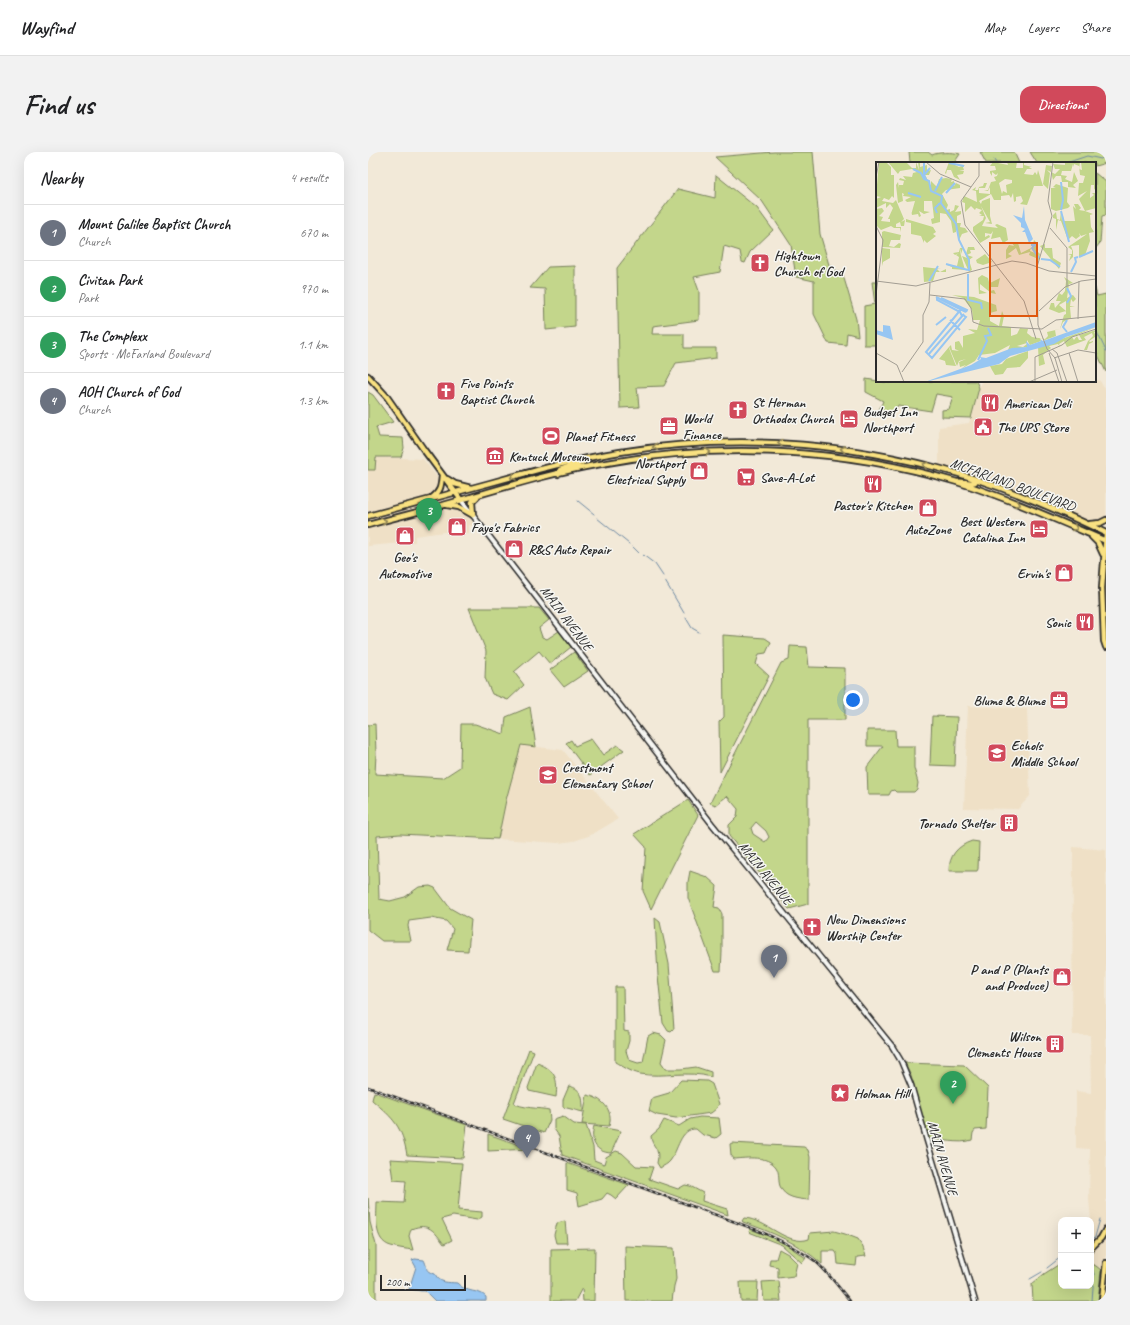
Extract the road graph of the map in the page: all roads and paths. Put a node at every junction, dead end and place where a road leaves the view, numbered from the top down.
1 (368, 376) edge
2 (584, 459) junction
3 (558, 474) junction
4 (442, 476) junction
5 (976, 480) junction
6 (956, 482) junction
7 (473, 488) junction
8 (455, 493) junction
9 (479, 495) junction
10 (431, 499) junction
11 (461, 500) junction
12 (444, 505) junction
13 (473, 515) junction
14 (368, 516) edge
15 (1106, 520) edge
16 (1086, 523) junction
17 (368, 526) edge
18 (1088, 533) junction
19 (1106, 533) edge
20 (1106, 541) edge
21 (1104, 555) junction
22 (1106, 648) edge
23 (1106, 1229) edge
24 (1094, 1245) edge
25 (1106, 1263) edge
26 (975, 1301) edge
27 (1102, 1301) edge

1 - 4 highway
2 - 3 highway
5 -> 2 highway, MCFARLAND BOULEVARD
2 -> 7 highway, MCFARLAND BOULEVARD
3 -> 6 highway, MCFARLAND BOULEVARD
3 - 9 highway, MCFARLAND BOULEVARD
4 - 7 highway
4 - 8 highway
4 - 10 highway
5 - 6 highway
5 - 16 highway, MCFARLAND BOULEVARD
6 -> 18 highway, MCFARLAND BOULEVARD
7 - 8 highway, MCFARLAND BOULEVARD
8 - 10 highway, MCFARLAND BOULEVARD
8 - 11 highway
9 - 11 highway, MCFARLAND BOULEVARD
9 - 13 highway
10 - 14 highway, MCFARLAND BOULEVARD
11 - 12 highway, MCFARLAND BOULEVARD
11 - 13 main road, MAIN AVENUE
12 - 13 highway
17 -> 12 highway, MCFARLAND BOULEVARD
13 - 26 main road, MAIN AVENUE
15 - 16 highway
16 - 19 highway, MCFARLAND BOULEVARD
18 - 20 highway, MCFARLAND BOULEVARD
18 - 21 highway
19 - 20 highway
20 - 21 highway
21 - 22 highway
23 - 24 highway
25 - 27 highway

